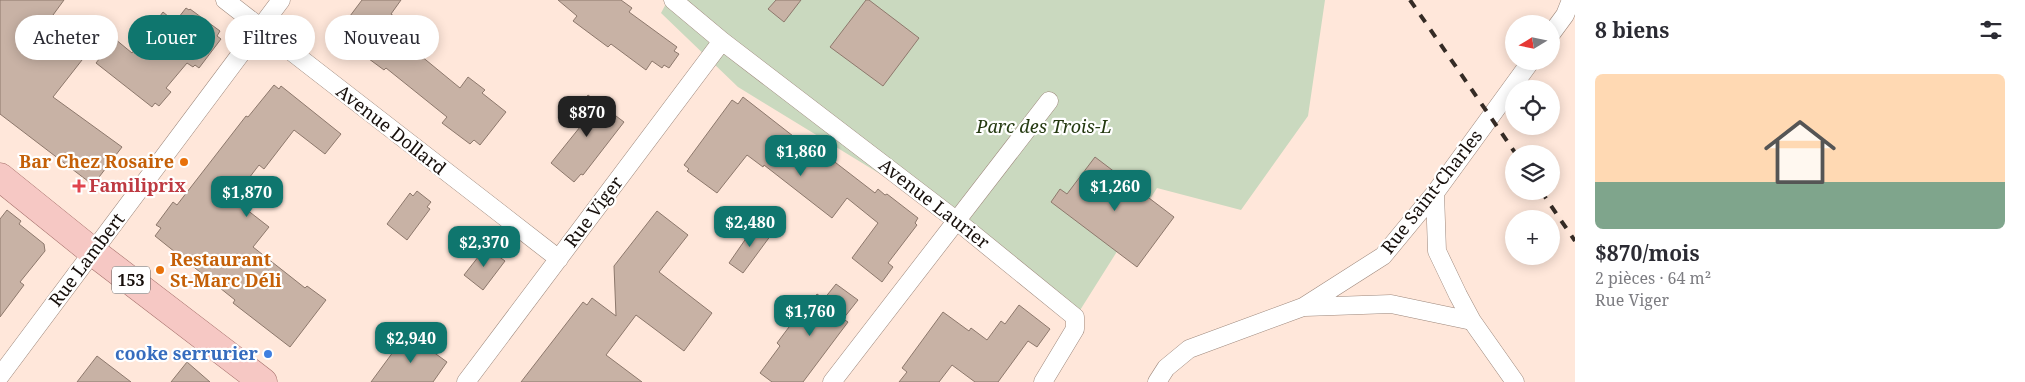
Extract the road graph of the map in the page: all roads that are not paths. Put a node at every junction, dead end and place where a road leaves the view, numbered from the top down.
1 (225, 0) edge
2 (281, 0) edge
3 (672, 0) edge
4 (1570, 0) edge
5 (244, 15) edge
6 (270, 15) edge
7 (1560, 22) edge
8 (722, 42) junction
9 (236, 60) edge
10 (301, 60) edge
11 (1524, 70) edge
12 (1049, 101) dead end
13 (0, 177) edge
14 (1435, 193) junction
15 (957, 221) junction
16 (93, 252) junction
17 (559, 259) junction
18 (1303, 307) junction
19 (1472, 321) junction
20 (0, 376) edge
21 (263, 382) edge
22 (466, 382) edge
23 (832, 382) edge
24 (1043, 382) edge
25 (1157, 382) edge
26 (1515, 382) edge

1 - 5 street, Avenue Dollard
2 - 6 street, Rue Lambert
3 - 8 street, Avenue Laurier
4 - 7 street
8 - 15 street, Avenue Laurier
8 - 17 street, Rue Viger
9 - 16 street, Rue Lambert
10 - 17 street, Avenue Dollard
11 - 14 street, Rue Saint-Charles
12 - 15 street
13 - 16 main road, 153
14 - 18 street, Rue Saint-Charles
14 - 19 street
15 - 23 street
15 - 24 street, Avenue Laurier
16 - 20 street, Rue Lambert
16 - 21 main road, 153
17 - 22 street, Rue Viger
18 - 19 street
18 - 25 street, Rue Saint-Charles
19 - 26 street

